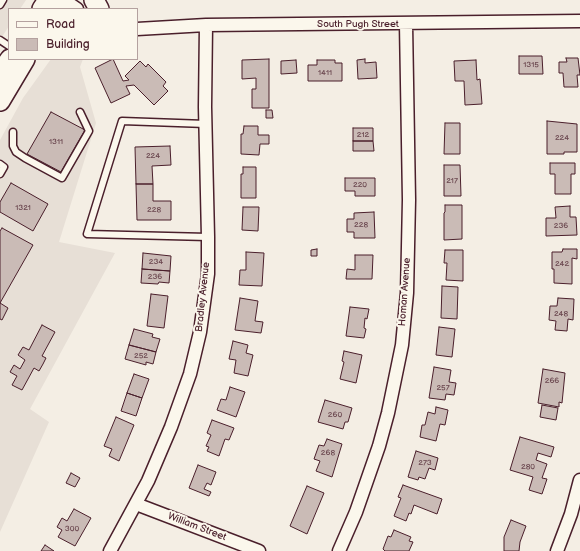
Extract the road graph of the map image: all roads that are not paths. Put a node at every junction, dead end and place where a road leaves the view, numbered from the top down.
1 (3, 0) edge
2 (63, 0) edge
3 (0, 5) edge
4 (57, 8) edge
5 (75, 8) edge
6 (580, 21) edge
7 (406, 24) junction
8 (206, 25) junction
9 (138, 29) edge
10 (21, 60) edge
11 (0, 74) edge
12 (0, 101) edge
13 (80, 112) dead end
14 (206, 124) junction
15 (13, 132) dead end
16 (0, 164) edge
17 (0, 174) edge
18 (208, 237) junction
19 (580, 480) edge
20 (136, 504) junction
21 (110, 551) edge
22 (259, 551) edge
23 (338, 551) edge
24 (557, 551) edge

1 - 3 lane
2 - 4 main road
2 - 5 street
6 - 7 street, South Pugh Street
7 - 8 street, South Pugh Street
7 - 23 street, Homan Avenue
8 - 9 street, South Pugh Street
8 - 14 street, Bradley Avenue
10 - 11 main road
10 - 12 main road
13 - 15 lane
14 - 18 street, Bradley Avenue
14 - 18 lane
16 - 17 lane
18 - 20 street, Bradley Avenue
19 - 24 street
20 - 21 street, Bradley Avenue
20 - 22 street, William Street

